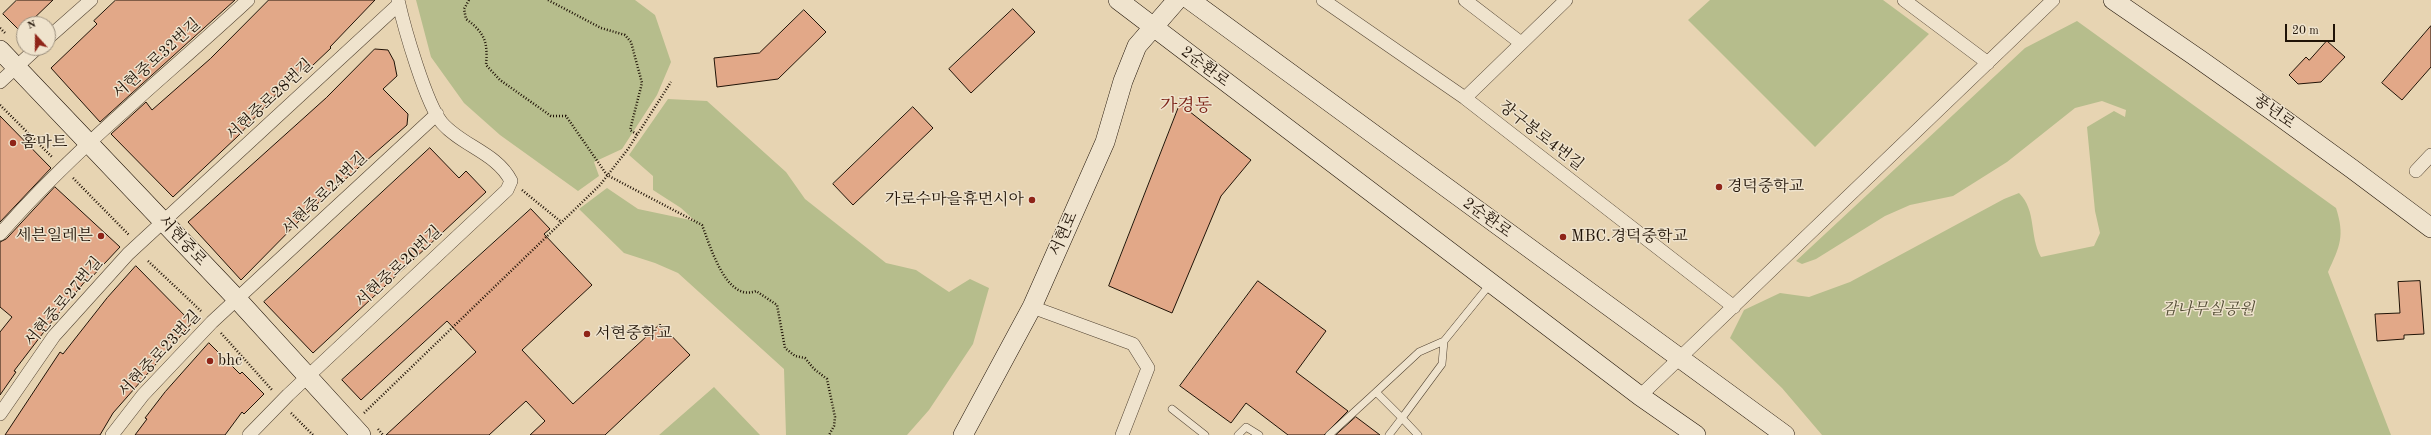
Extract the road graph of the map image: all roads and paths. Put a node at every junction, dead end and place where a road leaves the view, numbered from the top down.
1 (91, 0) edge
2 (248, 0) edge
3 (469, 0) edge
4 (548, 0) edge
5 (1118, 0) edge
6 (1177, 0) edge
7 (1190, 0) edge
8 (1324, 0) edge
9 (1465, 0) edge
10 (1566, 0) edge
11 (1904, 0) edge
12 (2053, 0) edge
13 (2113, 0) edge
14 (398, 2) edge
15 (1340, 4) edge
16 (1152, 28) junction
17 (56, 31) edge
18 (1521, 43) junction
19 (0, 50) edge
20 (28, 56) edge
21 (1988, 63) junction
22 (16, 67) junction
23 (0, 82) edge
24 (671, 82) dead end
25 (1464, 98) junction
26 (0, 105) edge
27 (437, 114) junction
28 (638, 135) junction
29 (89, 144) junction
30 (2431, 155) edge
31 (58, 163) dead end
32 (2416, 171) dead end
33 (72, 176) dead end
34 (607, 176) junction
35 (511, 181) junction
36 (560, 221) junction
37 (164, 222) junction
38 (2431, 228) edge
39 (0, 234) edge
40 (131, 236) dead end
41 (148, 260) dead end
42 (1491, 283) junction
43 (237, 299) junction
44 (1734, 306) junction
45 (1032, 307) junction
46 (206, 316) dead end
47 (221, 333) dead end
48 (1444, 341) junction
49 (1679, 359) junction
50 (308, 376) junction
51 (273, 391) dead end
52 (1376, 392) junction
53 (1640, 396) junction
54 (1172, 409) dead end
55 (291, 413) dead end
56 (0, 414) edge
57 (363, 414) dead end
58 (1402, 418) junction
59 (112, 435) edge
60 (249, 435) edge
61 (313, 435) edge
62 (361, 435) edge
63 (829, 435) edge
64 (962, 435) edge
65 (1122, 435) edge
66 (1205, 435) edge
67 (1238, 435) edge
68 (1259, 435) edge
69 (1329, 435) edge
70 (1389, 435) edge
71 (1418, 435) edge
72 (1696, 435) edge
73 (1785, 435) edge

1 - 17 street
2 - 29 street, 서현중로32번길
3 - 34 path
4 - 28 path
5 - 16 street, 2순환로
6 - 16 street, 서현로
7 - 49 street, 2순환로
8 - 15 street, 장구봉로4번길
9 - 18 street
10 - 18 street
11 - 21 street
12 - 21 street
13 - 38 street, 풍년로
14 - 27 street
14 - 37 street, 서현중로28번길
15 - 25 street, 장구봉로4번길
16 - 42 street, 2순환로
16 - 45 street, 서현로
18 - 25 street
19 - 22 street, 서현중로
20 - 22 street
21 - 44 street
22 - 23 street
22 - 29 street, 서현중로
24 - 28 path
25 - 44 street, 장구봉로4번길
26 - 31 path
27 - 35 street
27 - 43 street, 서현중로24번길
28 - 34 path
29 - 37 street, 서현중로
29 - 39 street, 서현중로32번길
30 - 32 street
33 - 40 path
34 - 36 path
34 - 63 path
35 - 36 path
35 - 50 street, 서현중로20번길
36 - 57 path
37 - 43 street, 서현중로
37 - 56 street, 서현중로27번길
41 - 46 path
42 - 48 lane
42 - 53 street, 2순환로
43 - 50 street, 서현중로
43 - 59 street, 서현중로23번길
44 - 49 street
45 - 64 street, 서현로
45 - 65 street
47 - 51 path
48 - 52 lane
48 - 58 lane
49 - 53 street
49 - 73 street, 2순환로
50 - 60 street, 서현중로20번길
50 - 62 street, 서현중로
52 - 58 lane
52 - 69 lane
53 - 72 street, 2순환로
54 - 66 lane
55 - 61 path
58 - 70 lane
58 - 71 lane
67 - 68 lane

